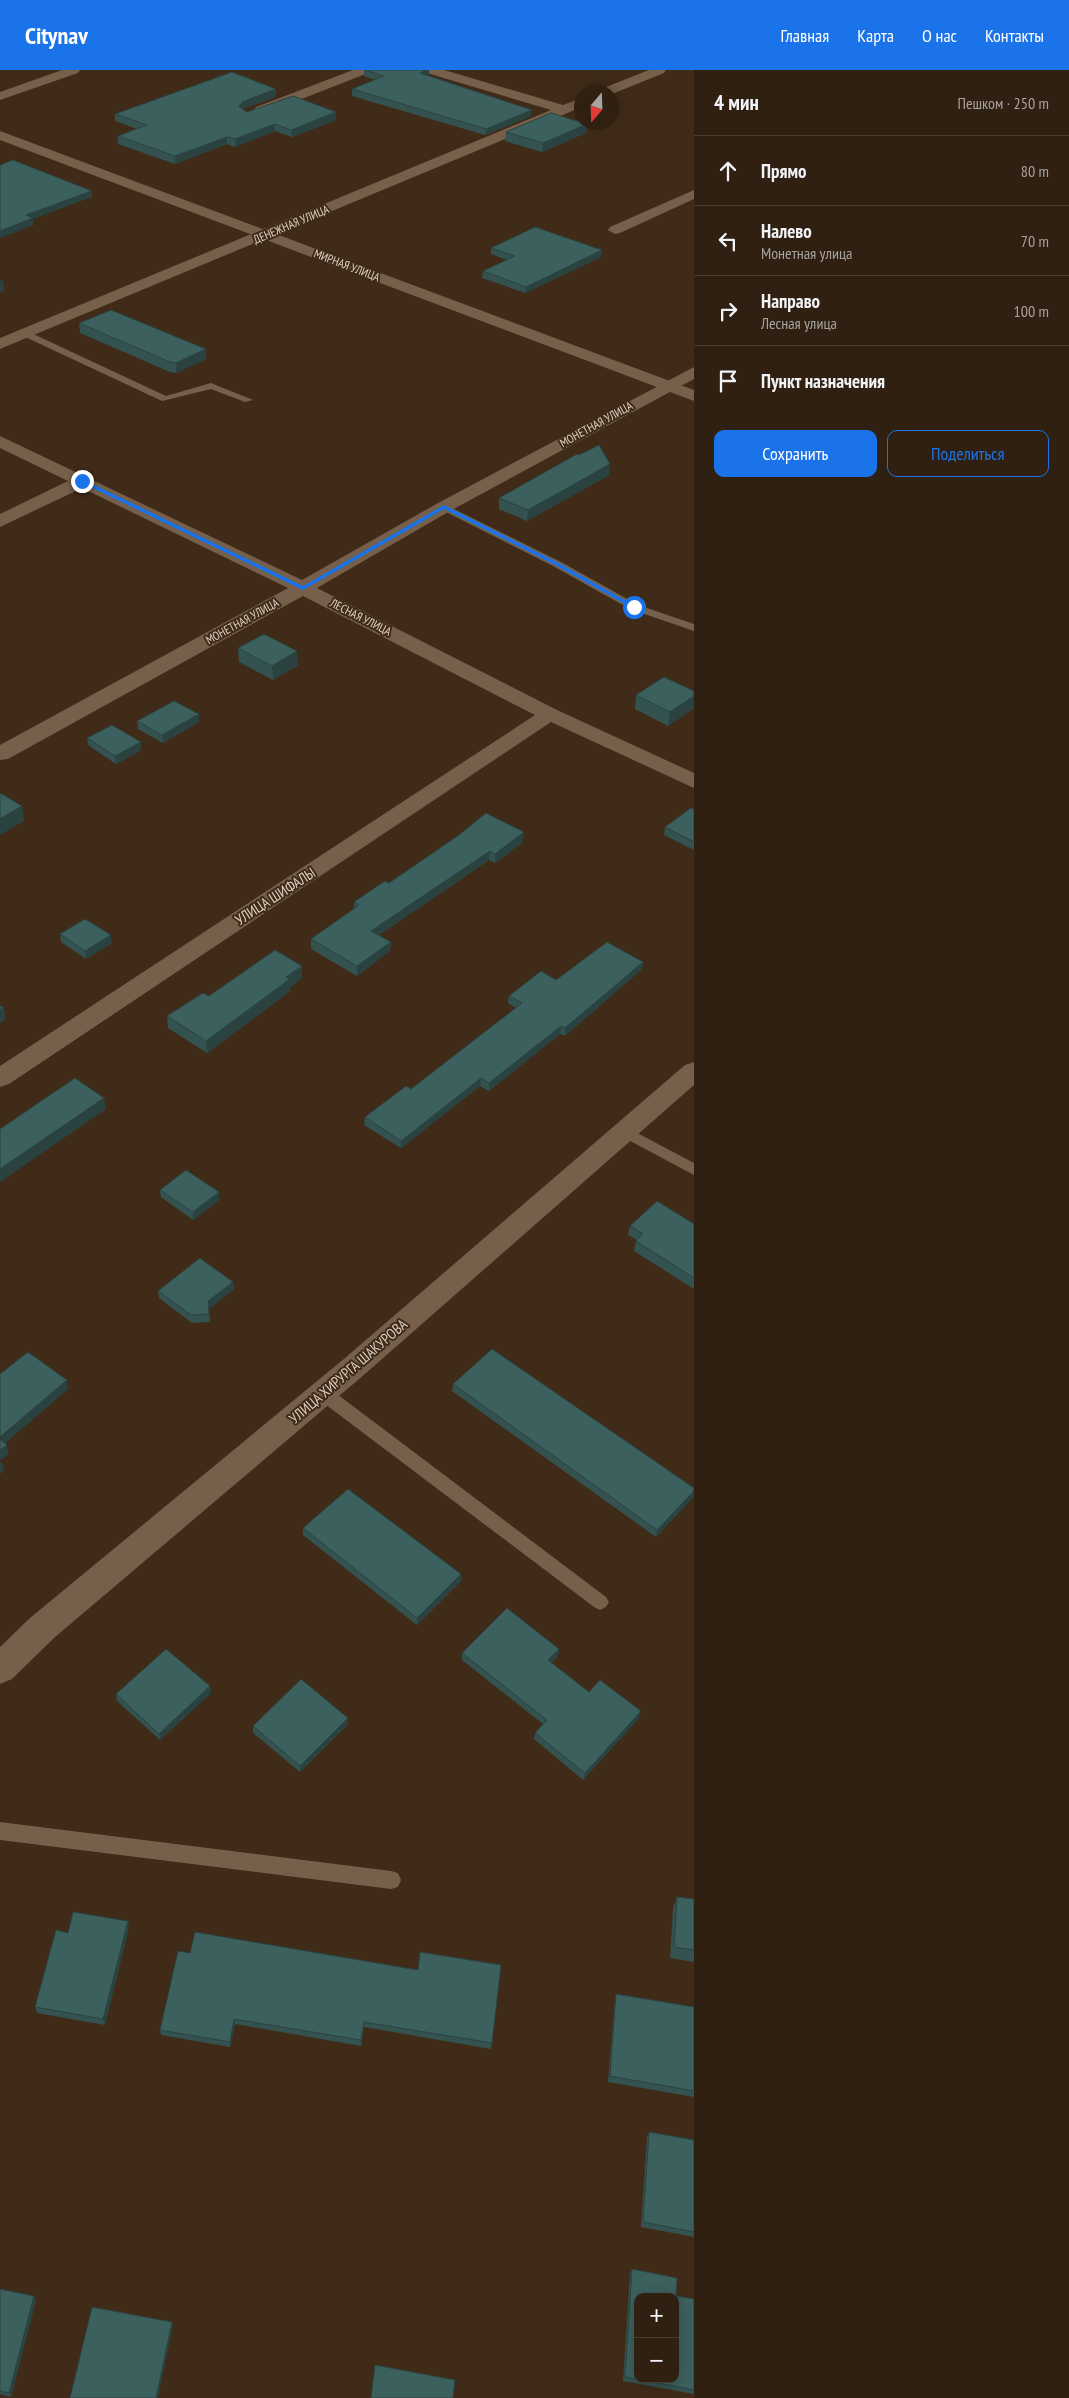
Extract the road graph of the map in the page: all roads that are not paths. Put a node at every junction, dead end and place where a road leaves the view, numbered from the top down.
1 (74, 70) edge
2 (364, 70) edge
3 (431, 70) edge
4 (660, 70) edge
5 (619, 87) edge
6 (0, 96) edge
7 (574, 106) edge
8 (564, 110) junction
9 (248, 114) edge
10 (0, 135) edge
11 (694, 194) edge
12 (615, 230) dead end
13 (266, 234) junction
14 (26, 334) junction
15 (0, 344) edge
16 (694, 372) edge
17 (667, 386) junction
18 (694, 396) edge
19 (248, 400) dead end
20 (0, 441) edge
21 (82, 481) junction
22 (444, 507) junction
23 (0, 521) edge
24 (303, 588) junction
25 (694, 628) edge
26 (550, 714) junction
27 (0, 754) edge
28 (694, 781) edge
29 (694, 1071) edge
30 (0, 1078) edge
31 (624, 1131) junction
32 (694, 1170) edge
33 (323, 1393) junction
34 (600, 1602) dead end
35 (0, 1669) edge
36 (0, 1831) edge
37 (390, 1880) dead end

1 - 6 street
2 - 9 street
3 - 8 street
4 - 5 street
7 - 8 street, ДЕНЕЖНАЯ УЛИЦА
8 - 13 street, ДЕНЕЖНАЯ УЛИЦА
10 - 13 street, МИРНАЯ УЛИЦА
11 - 12 street
13 - 14 street, ДЕНЕЖНАЯ УЛИЦА
13 - 17 street, МИРНАЯ УЛИЦА
14 - 15 street, ДЕНЕЖНАЯ УЛИЦА
14 - 19 lane
16 - 17 street, МОНЕТНАЯ УЛИЦА
17 - 18 street, МИРНАЯ УЛИЦА
17 - 22 street, МОНЕТНАЯ УЛИЦА
20 - 21 street, ЛЕСНАЯ УЛИЦА
21 - 23 street
21 - 24 street, ЛЕСНАЯ УЛИЦА
22 - 24 street, МОНЕТНАЯ УЛИЦА
22 - 25 lane
24 - 26 street, ЛЕСНАЯ УЛИЦА
24 - 27 street, МОНЕТНАЯ УЛИЦА
26 - 28 street, ЛЕСНАЯ УЛИЦА
26 - 30 street, УЛИЦА ШИФАЛЫ
29 - 31 street, УЛИЦА ХИРУРГА ШАКУРОВА
31 - 32 lane
31 - 33 street, УЛИЦА ХИРУРГА ШАКУРОВА
33 - 34 lane
33 - 35 street, УЛИЦА ХИРУРГА ШАКУРОВА
36 - 37 lane

